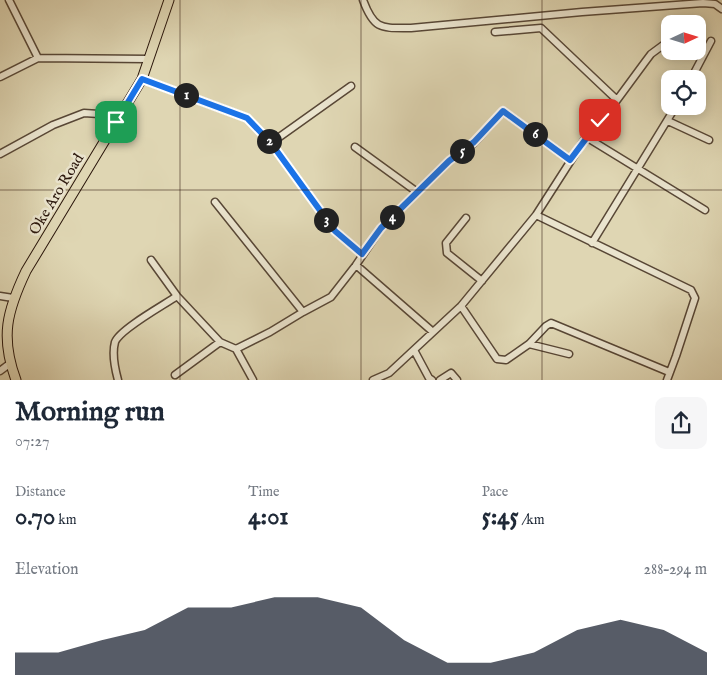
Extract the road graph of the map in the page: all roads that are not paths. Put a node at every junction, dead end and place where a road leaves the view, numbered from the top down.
1 (9, 0) edge
2 (169, 0) edge
3 (363, 0) edge
4 (722, 9) edge
5 (495, 32) dead end
6 (711, 41) dead end
7 (661, 47) edge
8 (38, 58) junction
9 (149, 59) junction
10 (696, 70) edge
11 (0, 77) edge
12 (142, 79) junction
13 (351, 86) dead end
14 (616, 100) junction
15 (671, 115) edge
16 (668, 121) junction
17 (116, 122) junction
18 (586, 137) junction
19 (709, 140) dead end
20 (271, 143) junction
21 (355, 147) dead end
22 (0, 154) edge
23 (570, 160) junction
24 (638, 169) junction
25 (416, 192) junction
26 (215, 202) dead end
27 (705, 210) dead end
28 (536, 215) junction
29 (466, 218) dead end
30 (592, 243) junction
31 (362, 254) junction
32 (151, 260) dead end
33 (356, 265) junction
34 (482, 281) junction
35 (0, 296) edge
36 (177, 296) junction
37 (13, 298) junction
38 (462, 306) junction
39 (303, 312) junction
40 (433, 332) junction
41 (220, 342) junction
42 (529, 344) junction
43 (236, 349) junction
44 (414, 350) junction
45 (569, 354) dead end
46 (8, 365) junction
47 (0, 371) edge
48 (670, 372) junction
49 (175, 375) dead end
50 (16, 380) edge
51 (118, 380) edge
52 (253, 380) edge
53 (373, 380) edge
54 (432, 380) edge
55 (440, 380) edge
56 (457, 380) edge
57 (667, 380) edge

1 - 8 street
2 - 9 main road, Oke Aro Road
3 - 4 street
5 - 14 street
6 - 10 street
7 - 14 street
8 - 9 street
8 - 11 street
9 - 12 main road, Oke Aro Road
12 - 17 main road, Oke Aro Road
12 - 20 street
13 - 20 street
14 - 18 street
15 - 16 street
16 - 19 street
16 - 24 street
17 - 22 street
17 - 37 main road, Oke Aro Road
18 - 23 street
18 - 24 street
20 - 31 street
21 - 25 street
23 - 25 street
23 - 28 street
24 - 27 street
24 - 30 street
25 - 31 street
26 - 39 street
28 - 30 street
28 - 34 street
29 - 34 street
30 - 48 street
31 - 33 street
32 - 36 street
33 - 39 street
33 - 40 street
34 - 38 street
35 - 37 street
36 - 41 street
36 - 51 street
37 - 46 main road, Oke Aro Road
38 - 40 street
38 - 42 street
39 - 43 street
40 - 44 street
41 - 43 street
41 - 49 street
42 - 45 street
42 - 48 street
43 - 52 street
44 - 53 street
44 - 54 street
46 - 47 street
46 - 50 main road, Oke Aro Road
48 - 57 street
55 - 56 street

